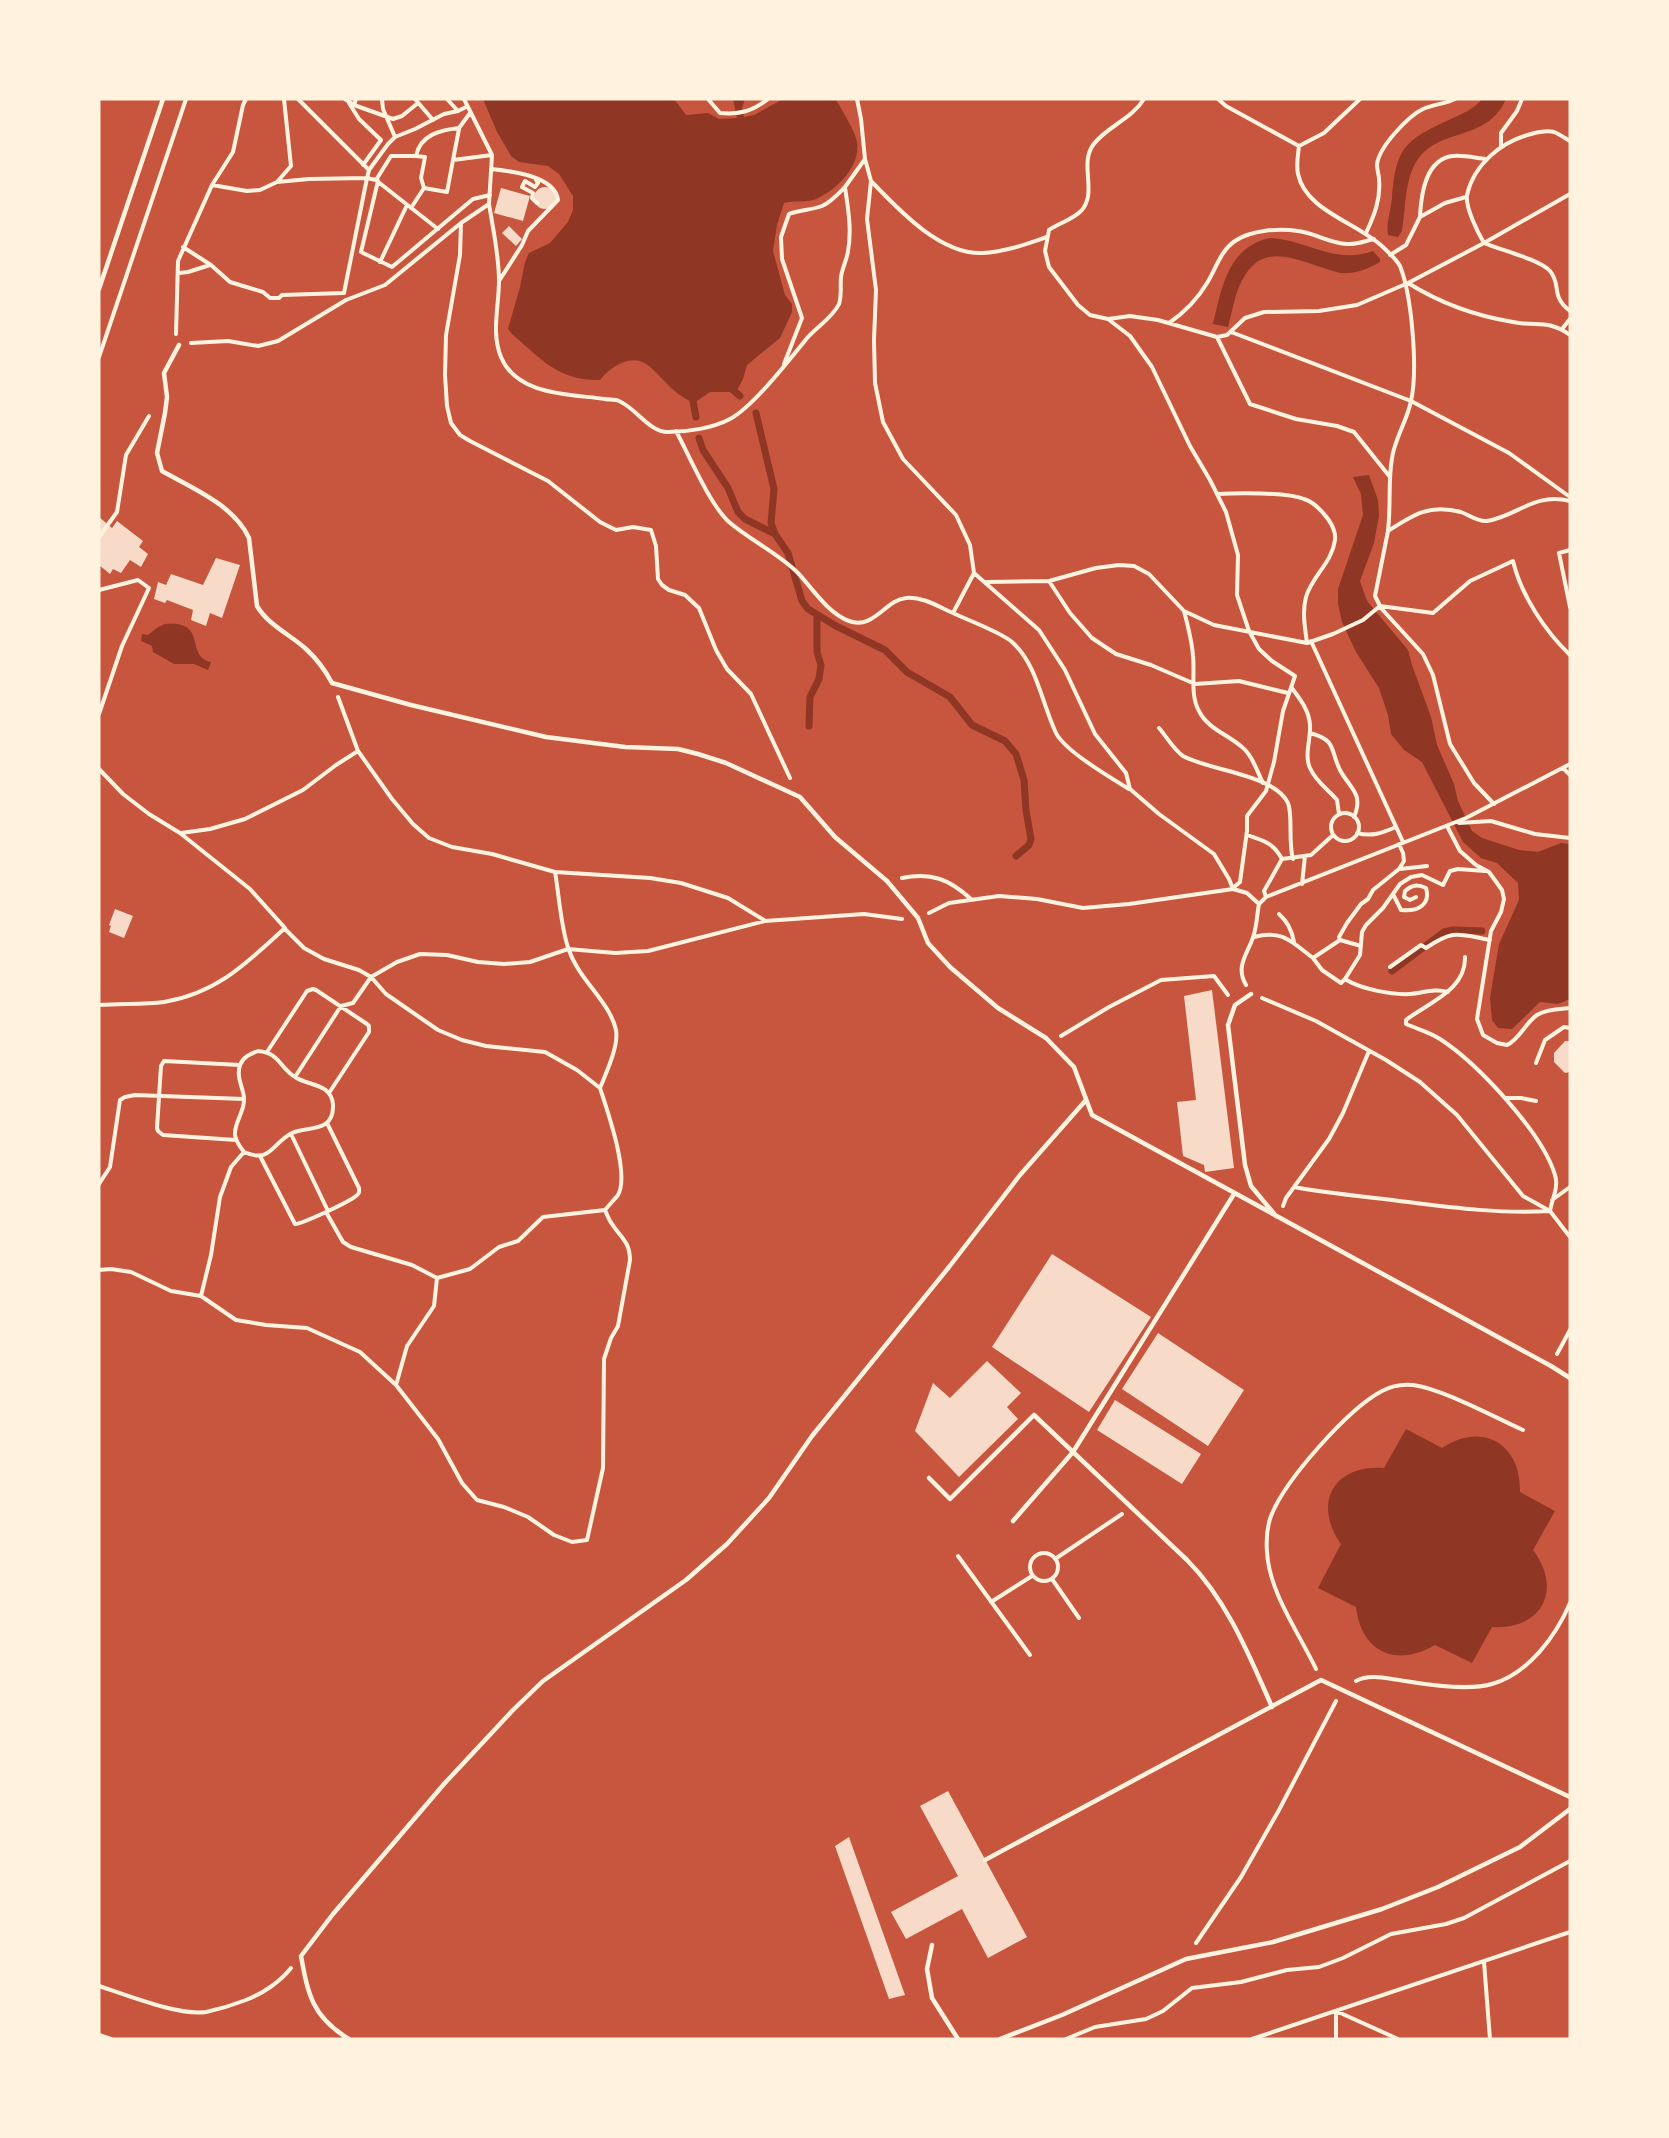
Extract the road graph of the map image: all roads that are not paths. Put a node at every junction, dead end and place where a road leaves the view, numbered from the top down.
1 (163, 99) edge
2 (99, 289) edge
3 (179, 345) road end
4 (1251, 994) road end
5 (1086, 1100) junction
6 (1234, 1194) junction
7 (1278, 1218) junction
8 (1570, 1378) edge
9 (1073, 1452) junction
10 (929, 1478) dead end
11 (1013, 1521) dead end
12 (1272, 1707) junction
13 (1570, 1797) edge
14 (1570, 1809) edge
15 (985, 1860) dead end
16 (932, 1946) dead end
17 (349, 2039) edge
18 (958, 2039) edge
19 (1000, 2039) edge

1 - 2 lane
3 - 5 lane
4 - 7 lane
5 - 6 lane
5 - 17 lane
6 - 7 lane
6 - 9 lane
7 - 8 lane
9 - 10 lane
9 - 11 lane
9 - 12 lane
12 - 13 lane
12 - 15 lane
14 - 19 lane
16 - 18 lane

